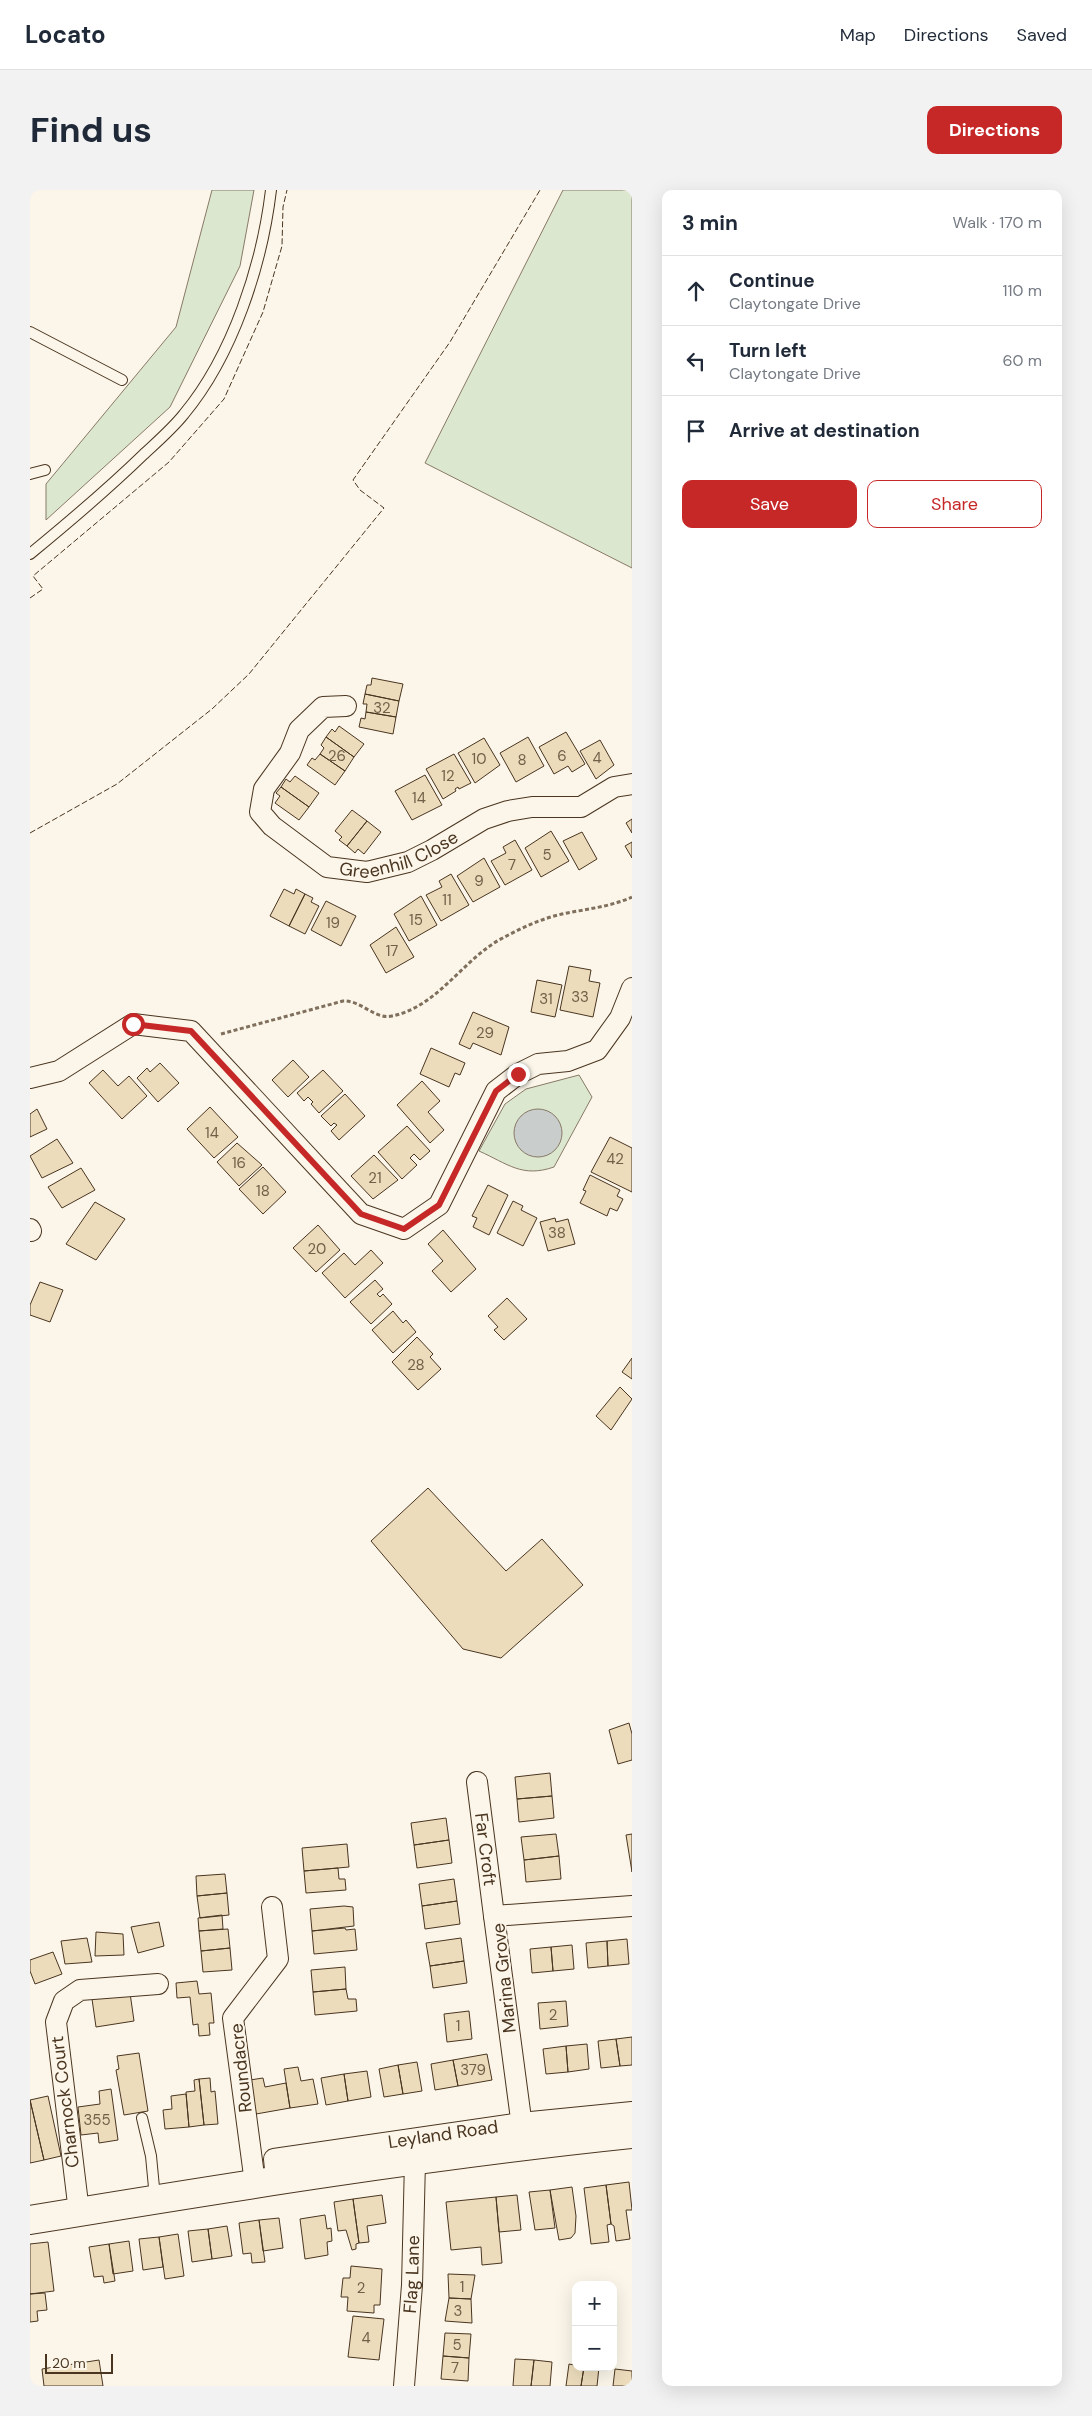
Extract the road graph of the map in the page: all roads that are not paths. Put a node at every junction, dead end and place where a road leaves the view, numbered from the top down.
1 (271, 190) edge
2 (30, 332) edge
3 (122, 380) dead end
4 (45, 470) dead end
5 (30, 474) edge
6 (30, 554) edge
7 (346, 706) dead end
8 (632, 784) edge
9 (632, 988) edge
10 (30, 1078) edge
11 (477, 1782) dead end
12 (632, 1906) edge
13 (272, 1907) dead end
14 (494, 1916) junction
15 (158, 1984) dead end
16 (632, 2112) edge
17 (142, 2118) dead end
18 (523, 2134) junction
19 (632, 2134) edge
20 (415, 2161) junction
21 (266, 2181) junction
22 (155, 2199) junction
23 (78, 2212) junction
24 (30, 2220) edge
25 (404, 2386) edge

1 - 6 lane
2 - 3 lane
4 - 5 lane
7 - 8 street, Greenhill Close
9 - 10 street
11 - 14 street, Far Croft
12 - 14 street, Marina Grove
13 - 21 street, Roundacre
14 - 18 street, Marina Grove
15 - 23 street, Charnock Court
16 - 18 street, Leyland Road
17 - 22 lane
18 - 19 main road, Leyland Road
18 - 20 main road, Leyland Road
18 - 21 street, Leyland Road
20 - 21 main road, Leyland Road
20 - 25 street, Flag Lane
21 - 22 main road, Leyland Road
22 - 23 main road, Leyland Road
23 - 24 main road, Leyland Road

